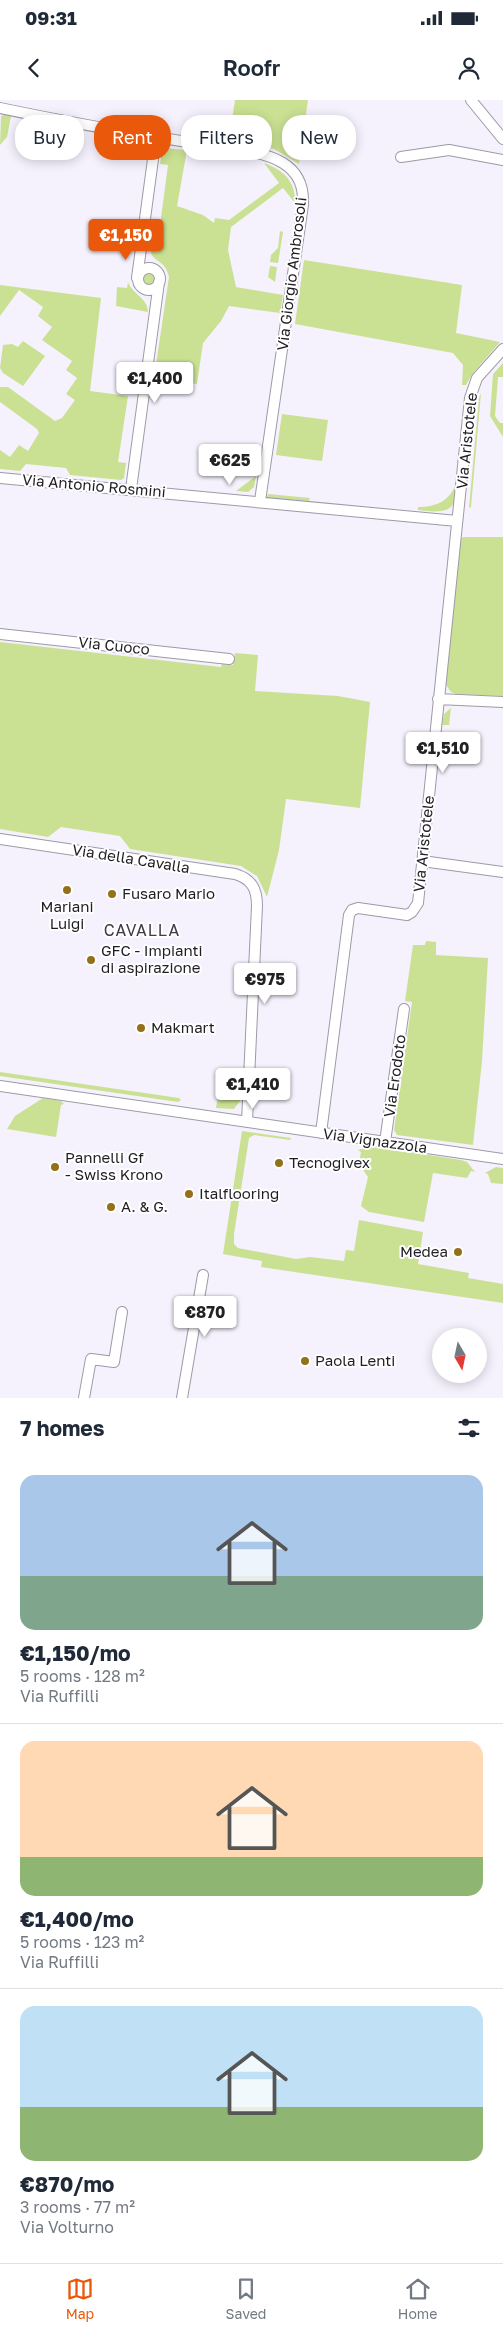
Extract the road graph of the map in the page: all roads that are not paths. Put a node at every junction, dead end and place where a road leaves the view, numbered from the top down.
1 (471, 100) edge
2 (0, 108) edge
3 (94, 125) edge
4 (503, 139) edge
5 (171, 140) edge
6 (401, 157) dead end
7 (153, 160) edge
8 (503, 160) edge
9 (141, 246) junction
10 (158, 277) junction
11 (139, 283) junction
12 (155, 316) junction
13 (503, 349) edge
14 (0, 478) edge
15 (131, 489) junction
16 (260, 501) junction
17 (457, 521) junction
18 (0, 634) edge
19 (229, 658) dead end
20 (438, 699) junction
21 (503, 702) edge
22 (0, 839) edge
23 (422, 861) junction
24 (503, 872) edge
25 (404, 1009) dead end
26 (0, 1086) edge
27 (246, 1122) junction
28 (321, 1133) junction
29 (385, 1142) junction
30 (503, 1159) edge
31 (203, 1275) dead end
32 (122, 1312) dead end
33 (84, 1398) edge
34 (182, 1398) edge

1 - 4 street
2 - 3 street, Via Giorgio Ambrosoli
5 - 16 street, Via Giorgio Ambrosoli
6 - 8 street
7 - 9 street
9 - 10 street
9 - 11 street
10 - 11 street
10 - 11 street
10 - 12 street
11 - 12 street
12 - 15 street
13 - 17 street, Via Aristotele
14 - 15 street, Via Antonio Rosmini
15 - 16 street, Via Antonio Rosmini
16 - 17 street, Via Antonio Rosmini
17 - 20 street, Via Aristotele
18 - 19 street, Via Cuoco
20 - 21 street
20 - 23 street, Via Aristotele
22 - 27 street, Via della Cavalla
23 - 24 street
23 - 28 street, Via Aristotele
25 - 29 street, Via Erodoto
26 - 27 street, Via Vignazzola
27 - 28 street, Via Vignazzola
28 - 29 street, Via Vignazzola
29 - 30 street, Via Vignazzola
31 - 34 street
32 - 33 street

